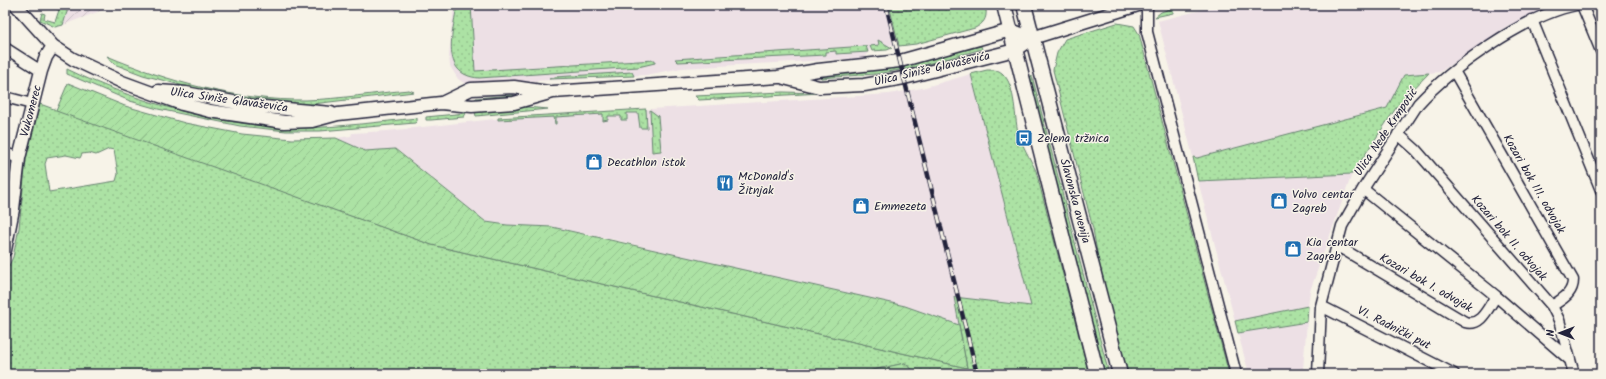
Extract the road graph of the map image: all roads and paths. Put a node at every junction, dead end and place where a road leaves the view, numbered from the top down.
1 (16, 5) edge
2 (1004, 5) edge
3 (1024, 5) edge
4 (1138, 5) edge
5 (1147, 5) edge
6 (1576, 5) edge
7 (1582, 5) edge
8 (1532, 20) junction
9 (1011, 30) junction
10 (1032, 38) junction
11 (53, 46) junction
12 (5, 48) edge
13 (1015, 50) junction
14 (1601, 51) edge
15 (41, 71) junction
16 (1454, 71) junction
17 (778, 77) junction
18 (553, 92) junction
19 (5, 96) edge
20 (441, 103) junction
21 (32, 104) junction
22 (1398, 134) junction
23 (5, 153) edge
24 (18, 158) junction
25 (1363, 189) junction
26 (1601, 190) edge
27 (9, 207) edge
28 (1336, 246) junction
29 (5, 250) edge
30 (1496, 296) junction
31 (1321, 306) junction
32 (1552, 306) junction
33 (1570, 360) junction
34 (1318, 371) edge
35 (1097, 374) edge
36 (1120, 374) edge
37 (1236, 374) edge
38 (1328, 374) edge
39 (1454, 374) edge
40 (1574, 374) edge

1 - 11 street, Ulica Siniše Glavaševića
2 - 9 main road, Slavonska avenija
3 - 10 main road, Slavonska avenija
4 - 10 street
5 - 37 street
6 - 8 street, Ulica Nede Krmpotić
7 - 14 street
8 - 16 street, Ulica Nede Krmpotić
8 - 26 street
9 - 10 street
9 - 13 main road, Slavonska avenija
9 - 17 street, Ulica Siniše Glavaševića
10 - 13 street
10 - 36 main road, Slavonska avenija
11 - 15 street, Vukomerec
11 - 20 street, Ulica Siniše Glavaševića
12 - 15 street
13 - 17 street, Ulica Siniše Glavaševića
13 - 35 main road, Slavonska avenija
15 - 21 street, Vukomerec
16 - 22 street, Ulica Nede Krmpotić
16 - 32 street, Kozari bok III. odvojak
17 - 18 street, Ulica Siniše Glavaševića
18 - 20 street, Ulica Siniše Glavaševića
18 - 20 street, Ulica Siniše Glavaševića
19 - 21 street
21 - 24 street, Vukomerec
22 - 25 street, Ulica Nede Krmpotić
22 - 32 street, Kozari bok II. odvojak
23 - 24 street
24 - 27 street, Vukomerec
25 - 28 street, Ulica Nede Krmpotić
25 - 30 street
27 - 29 street, Vukomerec
28 - 30 street, Kozari bok I. odvojak
28 - 31 street, Ulica Nede Krmpotić
30 - 33 street
31 - 34 street, Ulica Nede Krmpotić
31 - 39 street, VI. Radnički put
32 - 33 street, Kozari bok II. odvojak
33 - 40 street, Kozari bok II. odvojak
34 - 38 street

